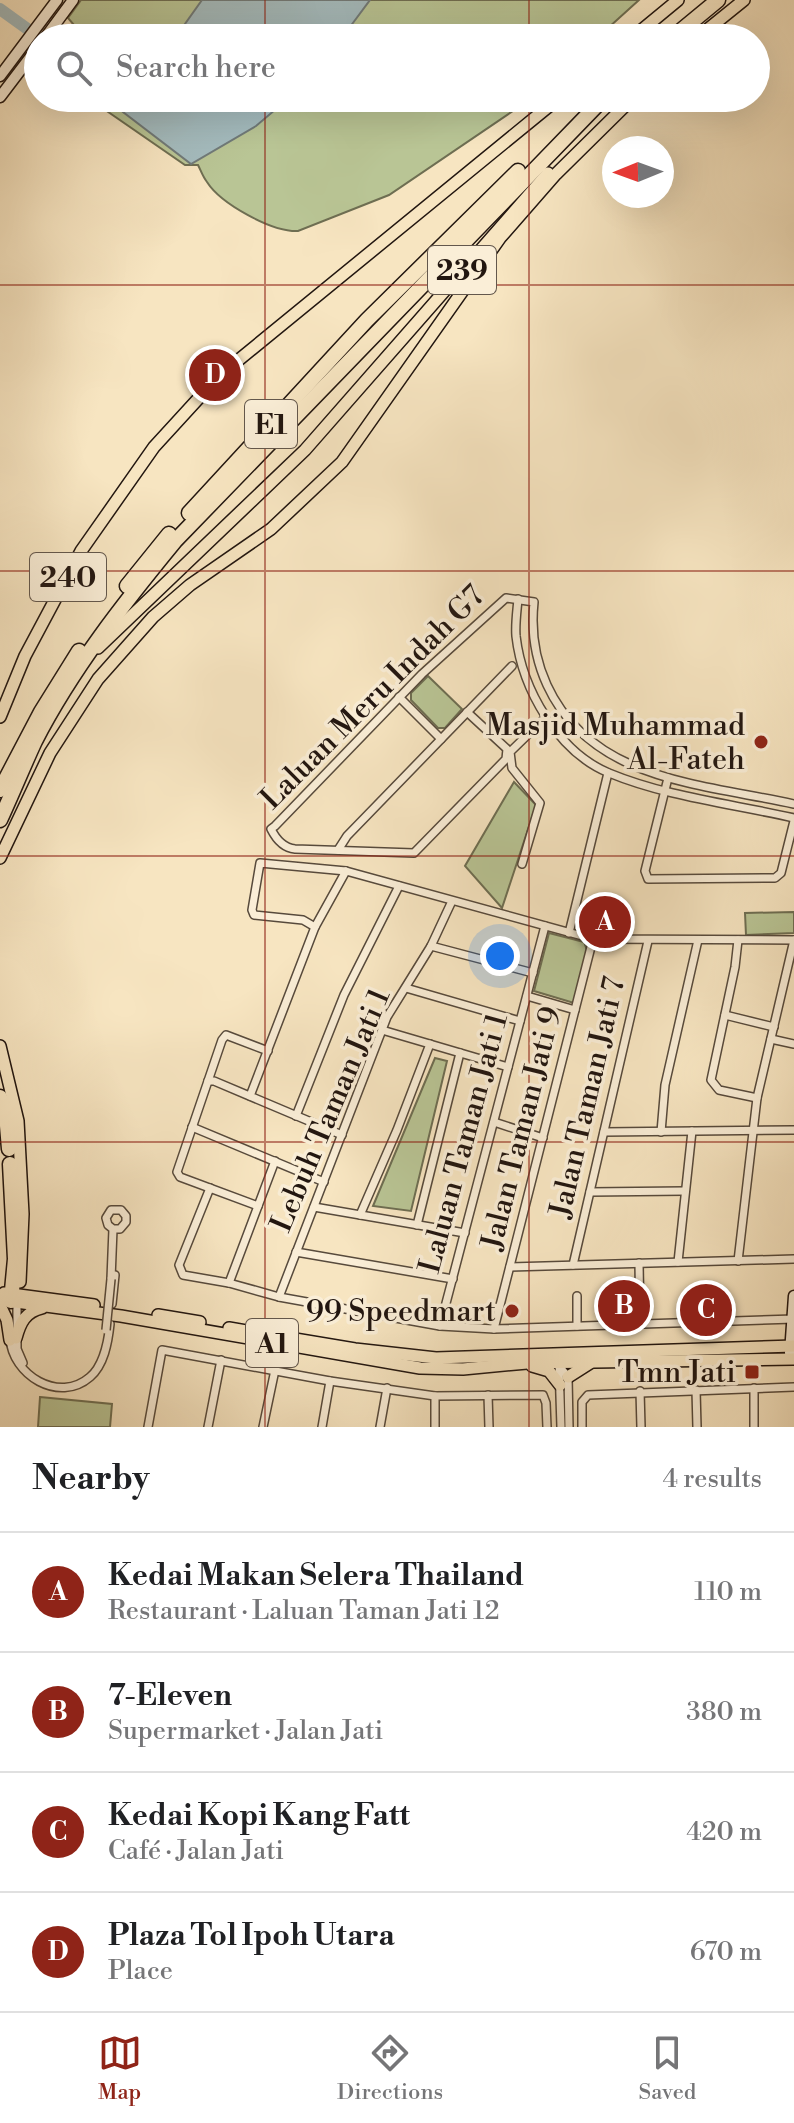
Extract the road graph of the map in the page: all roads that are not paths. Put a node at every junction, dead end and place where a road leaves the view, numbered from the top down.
1 (57, 0) edge
2 (73, 0) edge
3 (678, 0) edge
4 (704, 0) edge
5 (718, 0) edge
6 (744, 0) edge
7 (40, 24) edge
8 (55, 24) edge
9 (649, 24) edge
10 (675, 24) edge
11 (689, 24) edge
12 (714, 24) edge
13 (24, 45) edge
14 (24, 66) edge
15 (0, 76) edge
16 (0, 97) edge
17 (542, 112) edge
18 (578, 112) edge
19 (590, 112) edge
20 (613, 112) edge
21 (616, 112) edge
22 (518, 599) junction
23 (81, 665) junction
24 (512, 666) dead end
25 (399, 697) junction
26 (467, 712) junction
27 (0, 717) edge
28 (546, 717) junction
29 (441, 739) junction
30 (608, 773) junction
31 (668, 778) junction
32 (0, 790) edge
33 (665, 790) junction
34 (794, 804) edge
35 (0, 820) edge
36 (794, 820) edge
37 (338, 850) junction
38 (0, 858) edge
39 (522, 864) dead end
40 (346, 871) junction
41 (399, 886) junction
42 (452, 901) junction
43 (545, 926) junction
44 (315, 927) junction
45 (569, 933) junction
46 (593, 939) junction
47 (698, 940) junction
48 (738, 940) junction
49 (794, 940) edge
50 (648, 941) junction
51 (431, 946) junction
52 (533, 973) junction
53 (406, 988) junction
54 (527, 996) junction
55 (575, 1010) junction
56 (725, 1015) junction
57 (520, 1021) junction
58 (774, 1027) junction
59 (382, 1030) junction
60 (771, 1039) junction
61 (430, 1044) junction
62 (794, 1044) edge
63 (0, 1046) edge
64 (268, 1051) junction
65 (460, 1053) junction
66 (508, 1067) junction
67 (208, 1081) junction
68 (250, 1096) junction
69 (0, 1097) edge
70 (757, 1098) junction
71 (296, 1116) junction
72 (494, 1122) junction
73 (192, 1127) junction
74 (752, 1130) junction
75 (794, 1130) edge
76 (692, 1131) junction
77 (604, 1132) junction
78 (661, 1132) junction
79 (342, 1135) junction
80 (543, 1138) junction
81 (275, 1161) junction
82 (324, 1182) junction
83 (210, 1188) junction
84 (685, 1191) junction
85 (590, 1192) junction
86 (258, 1206) junction
87 (314, 1207) junction
88 (360, 1215) junction
89 (417, 1225) junction
90 (465, 1233) junction
91 (23, 1252) junction
92 (296, 1252) junction
93 (794, 1259) edge
94 (738, 1261) junction
95 (678, 1262) junction
96 (639, 1263) junction
97 (573, 1265) junction
98 (510, 1267) junction
99 (453, 1279) junction
100 (229, 1283) junction
101 (577, 1296) dead end
102 (794, 1296) edge
103 (7, 1297) edge
104 (279, 1297) junction
105 (49, 1302) junction
106 (793, 1319) edge
107 (640, 1325) junction
108 (440, 1326) junction
109 (577, 1326) junction
110 (494, 1329) junction
111 (13, 1339) junction
112 (792, 1346) edge
113 (792, 1359) edge
114 (221, 1360) junction
115 (560, 1361) junction
116 (527, 1363) junction
117 (590, 1363) junction
118 (275, 1370) junction
119 (330, 1381) junction
120 (564, 1381) junction
121 (794, 1387) edge
122 (387, 1388) junction
123 (754, 1388) junction
124 (696, 1390) junction
125 (640, 1391) junction
126 (488, 1395) junction
127 (435, 1396) junction
128 (148, 1427) edge
129 (208, 1427) edge
130 (263, 1427) edge
131 (322, 1427) edge
132 (380, 1427) edge
133 (435, 1427) edge
134 (489, 1427) edge
135 (547, 1427) edge
136 (561, 1427) edge
137 (569, 1427) edge
138 (582, 1427) edge
139 (641, 1427) edge
140 (697, 1427) edge
141 (754, 1427) edge

1 - 7 street
2 - 8 street
3 - 9 main road
4 - 10 highway
5 - 11 highway
6 - 12 main road
13 - 15 street
14 - 16 street
17 - 27 main road, 240
18 - 32 highway, E1
19 - 23 highway, E1
20 - 23 main road, 239
21 - 38 main road
22 - 25 street, Laluan Meru Indah G7
22 - 28 street
22 - 31 street, Laluan Meru Indah G7
23 - 35 highway, E1
24 - 26 street
25 - 29 street
25 - 37 street, Laluan Meru Indah G7
26 - 29 street
26 - 37 street
28 - 30 street
28 - 39 street
29 - 37 street
30 - 33 street
30 - 45 street
31 - 33 street
31 - 34 street
33 - 36 street
33 - 36 street
40 - 41 street
40 - 44 street
40 - 44 street
41 - 42 street
41 - 71 street
42 - 43 street
42 - 51 street, Lebuh Taman Jati 1
43 - 45 street
43 - 52 street, Laluan Taman Jati 1
44 - 64 street
45 - 46 street
46 - 50 street
46 - 55 street, Jalan Taman Jati 9
47 - 48 street
47 - 50 street
47 - 78 street
48 - 49 street
48 - 56 street
49 - 58 street
50 - 77 street, Jalan Taman Jati 7
51 - 52 street
51 - 53 street, Lebuh Taman Jati 1
52 - 54 street, Laluan Taman Jati 1
53 - 57 street
53 - 59 street, Lebuh Taman Jati 1
54 - 55 street
54 - 57 street, Laluan Taman Jati 1
55 - 80 street, Jalan Taman Jati 9
56 - 58 street
56 - 70 street
57 - 66 street, Laluan Taman Jati 1
58 - 60 street
59 - 61 street
59 - 79 street, Lebuh Taman Jati 1
60 - 62 street
60 - 70 street
61 - 65 street
61 - 88 street
63 - 91 main road
64 - 67 street
64 - 68 street
65 - 66 street
65 - 89 street
66 - 72 street, Laluan Taman Jati 1
67 - 68 street
67 - 73 street
68 - 71 street
69 - 103 highway
70 - 74 street
71 - 79 street
72 - 80 street
72 - 90 street, Laluan Taman Jati 1
73 - 81 street
73 - 83 street
74 - 75 street
74 - 76 street
74 - 94 street
76 - 78 street
76 - 84 street
77 - 78 street
77 - 85 street, Jalan Taman Jati 7
79 - 82 street, Lebuh Taman Jati 1
80 - 98 street, Jalan Taman Jati 9
81 - 82 street
81 - 86 street
82 - 87 street, Lebuh Taman Jati 1
83 - 86 street
83 - 100 street
84 - 85 street
84 - 95 street
85 - 97 street, Jalan Taman Jati 7
86 - 100 street
87 - 88 street
87 - 92 street, Lebuh Taman Jati 1
88 - 89 street
89 - 90 street
90 - 99 street, Laluan Taman Jati 1
91 - 103 main road
91 - 105 main road
92 - 99 street
92 - 104 street, Lebuh Taman Jati 1
93 - 94 street
94 - 95 street
95 - 96 street
96 - 97 street
96 - 107 street
97 - 98 street
98 - 110 street, Jalan Taman Jati 9
99 - 108 street, Laluan Taman Jati 1
100 - 104 street
101 - 109 street
102 - 106 street
103 - 105 main road, A1
103 - 111 street
103 - 111 main road
104 - 108 street
105 - 111 main road
105 - 115 main road, A1
105 - 116 main road, A1
106 - 107 street
106 - 112 street
107 - 109 street
108 - 110 street
109 - 110 street
111 - 111 street, bridge
112 - 113 street
112 - 115 main road, A1
113 - 117 main road, A1
114 - 118 street
114 - 128 street
114 - 129 street
115 - 116 main road, A1
115 - 117 main road, A1
115 - 120 street
116 - 120 main road
117 - 120 main road
118 - 119 street
118 - 130 street
119 - 122 street
119 - 131 street
120 - 136 street
120 - 137 street
121 - 123 street
122 - 127 street
122 - 132 street
123 - 124 street
123 - 141 street
124 - 125 street
124 - 140 street
125 - 138 street
125 - 139 street
126 - 127 street
126 - 134 street
126 - 135 street
127 - 133 street

